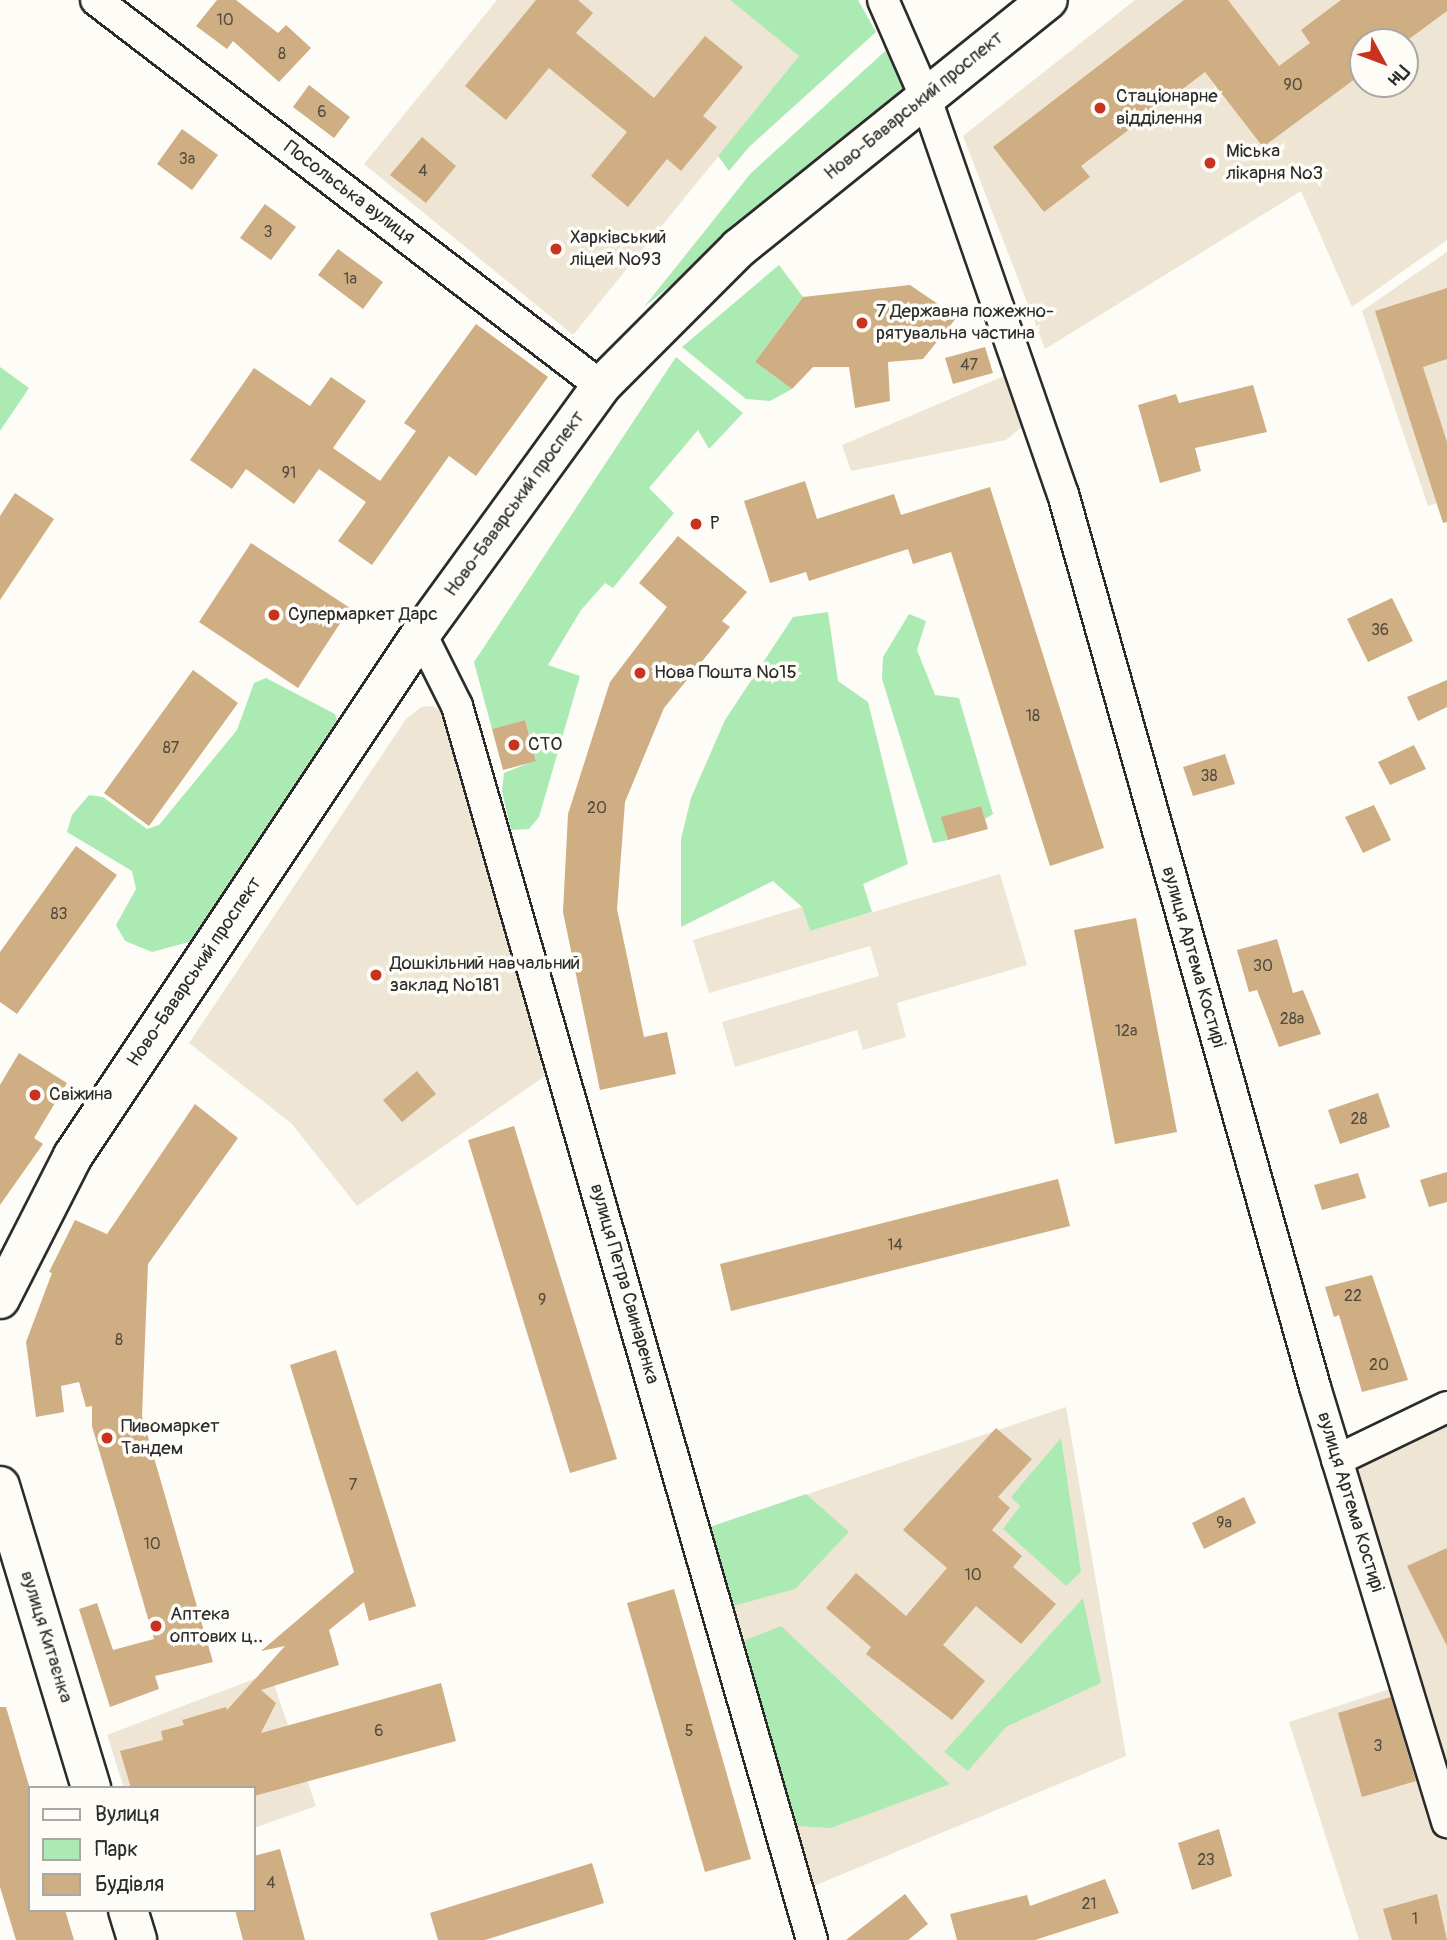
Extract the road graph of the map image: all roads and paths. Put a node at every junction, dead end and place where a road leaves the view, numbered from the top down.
1 (96, 0) edge
2 (883, 0) edge
3 (1048, 0) edge
4 (925, 96) junction
5 (601, 386) junction
6 (421, 634) junction
7 (0, 1299) edge
8 (1447, 1407) edge
9 (1337, 1460) junction
10 (0, 1486) edge
11 (0, 1564) edge
12 (31, 1588) junction
13 (90, 1786) edge
14 (1447, 1822) edge
15 (129, 1912) edge
16 (137, 1940) edge
17 (812, 1940) edge

1 - 5 street, Посольська вулиця
2 - 4 street, вулиця Артема Костирі
3 - 4 main road, Ново-Баварський проспект
4 - 5 main road, Ново-Баварський проспект
4 - 9 street, вулиця Артема Костирі
5 - 6 main road, Ново-Баварський проспект
6 - 7 main road, Ново-Баварський проспект
6 - 17 street, вулиця Петра Свинаренка
8 - 9 street
9 - 14 street, вулиця Артема Костирі
10 - 12 main road, вулиця Китаєнка
11 - 12 main road
12 - 13 main road, вулиця Китаєнка
15 - 16 main road

